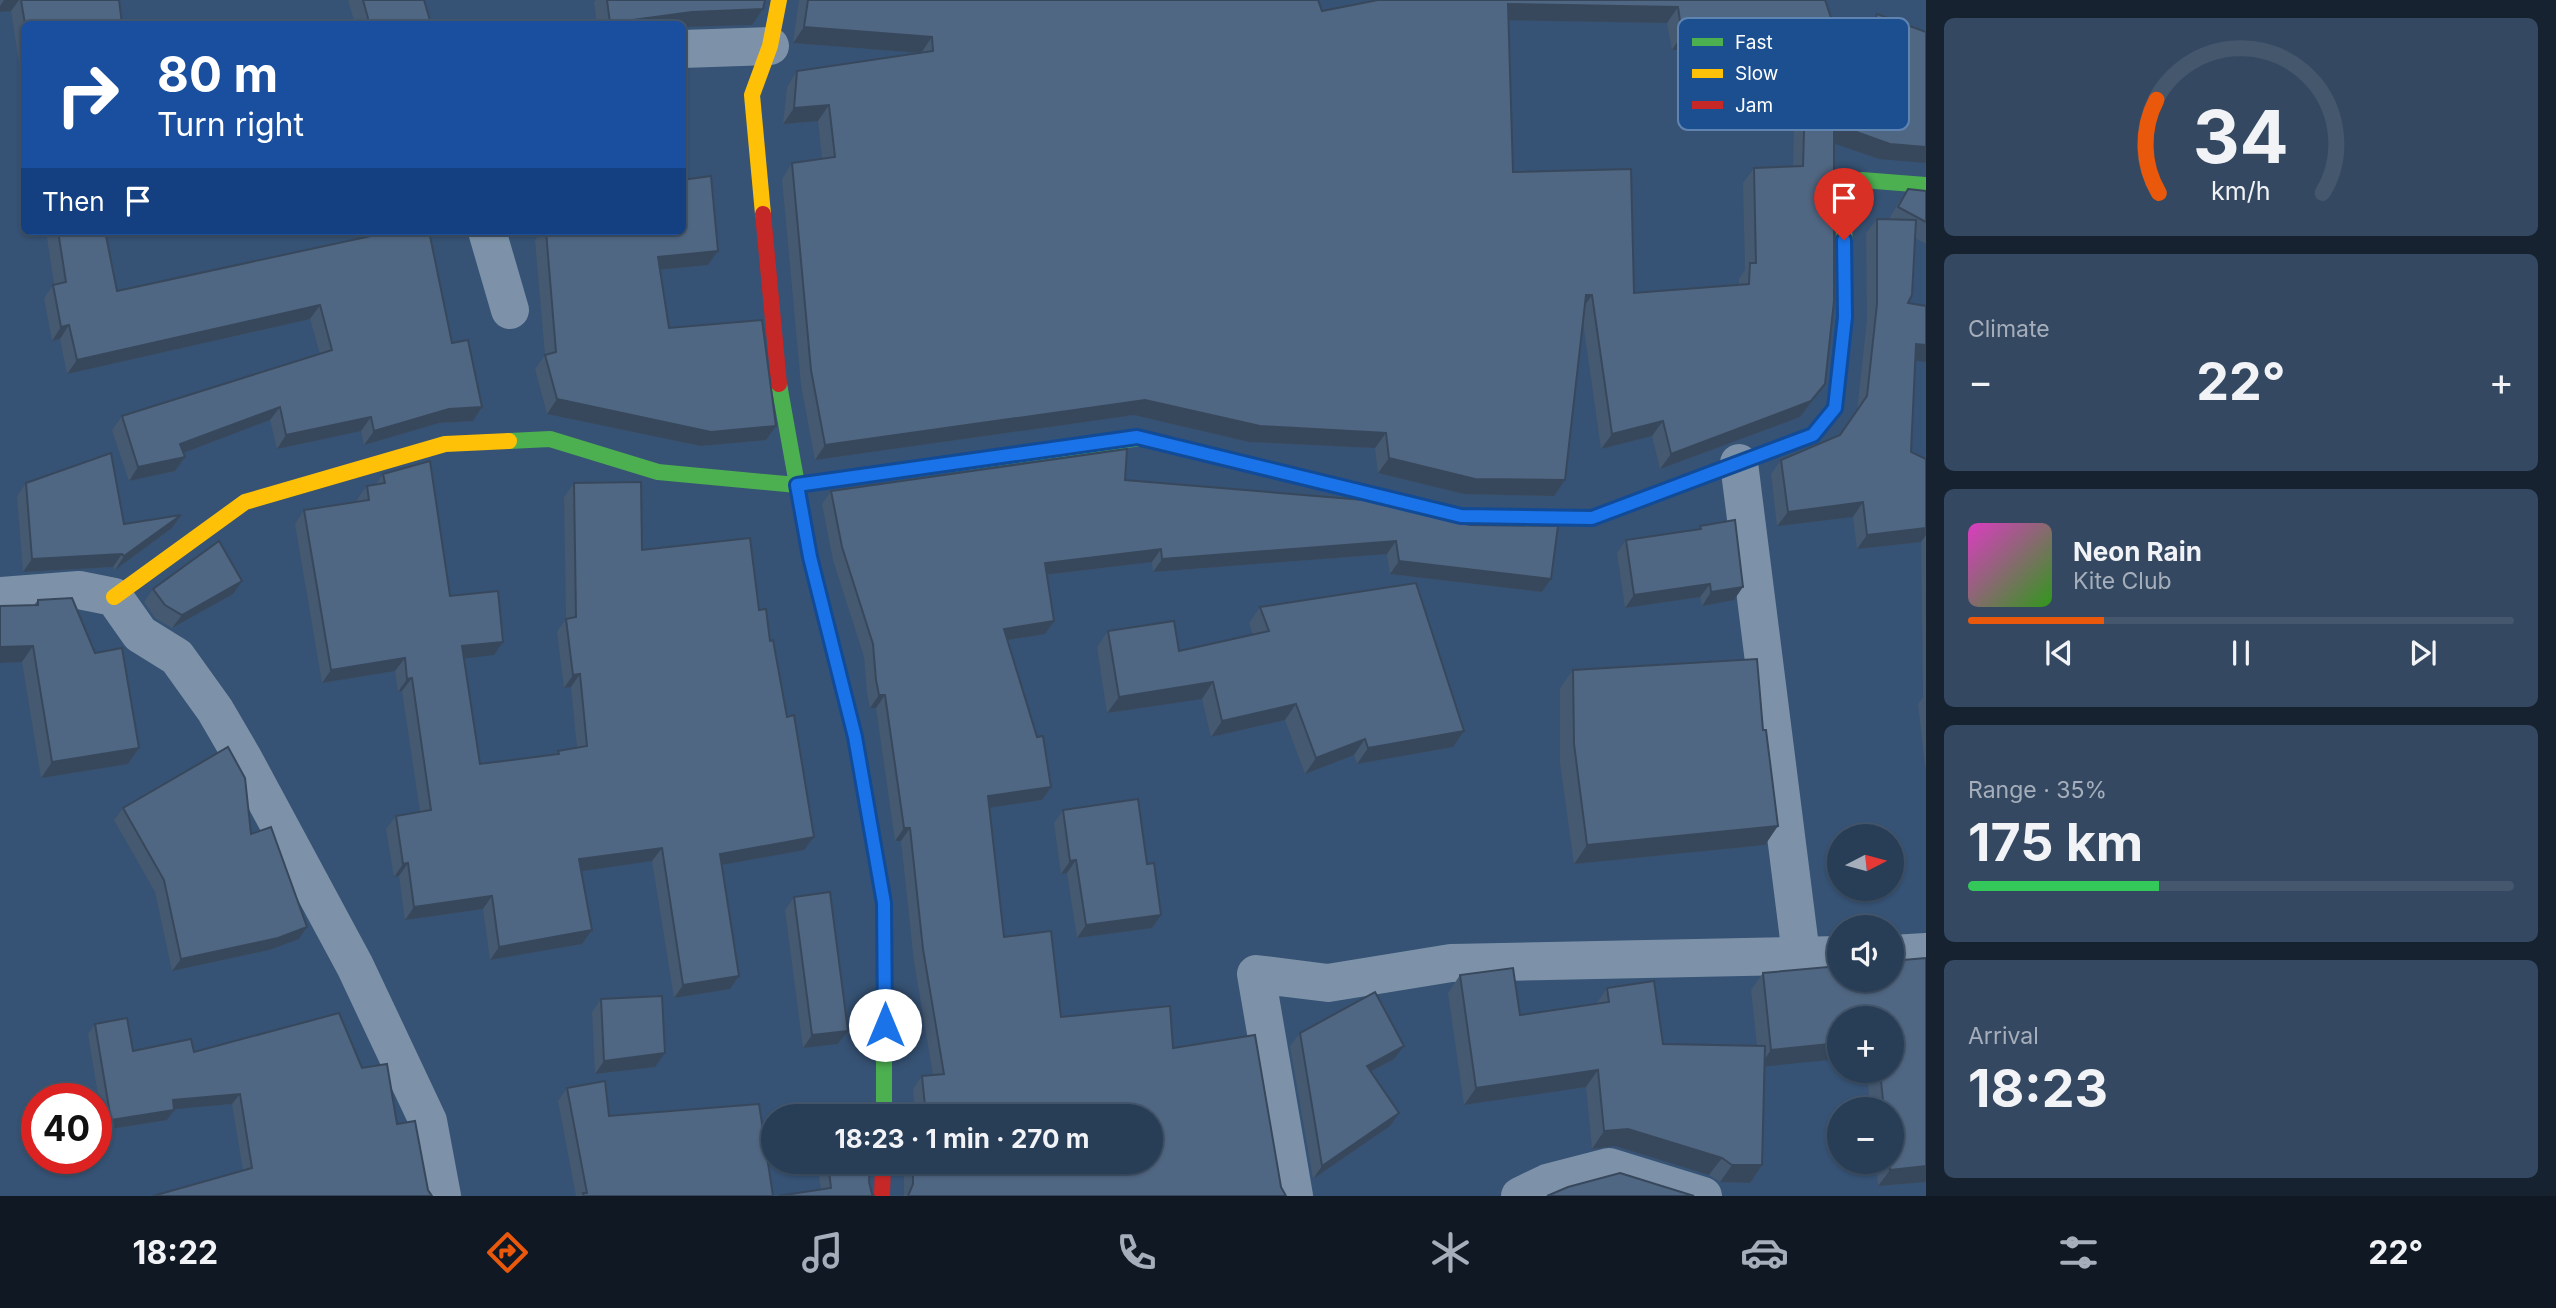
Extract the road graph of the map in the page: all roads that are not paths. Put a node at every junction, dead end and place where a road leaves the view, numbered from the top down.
1 (779, 0) edge
2 (770, 46) junction
3 (686, 48) edge
4 (1926, 185) edge
5 (488, 235) edge
6 (510, 310) dead end
7 (1739, 463) junction
8 (797, 485) junction
9 (0, 596) edge
10 (114, 597) junction
11 (1926, 951) edge
12 (1904, 953) edge
13 (1801, 955) junction
14 (1827, 955) edge
15 (884, 1104) edge
16 (883, 1174) edge
17 (442, 1196) edge
18 (882, 1196) edge
19 (1294, 1196) edge
20 (1520, 1196) edge
21 (1703, 1196) edge

1 - 2 street
2 - 3 street
2 - 8 street
4 - 7 street
5 - 6 street
7 - 8 street
7 - 13 street
8 - 10 street
8 - 15 street
9 - 10 street
10 - 17 street
11 - 12 street
13 - 14 street
13 - 19 street
16 - 18 street
20 - 21 street

